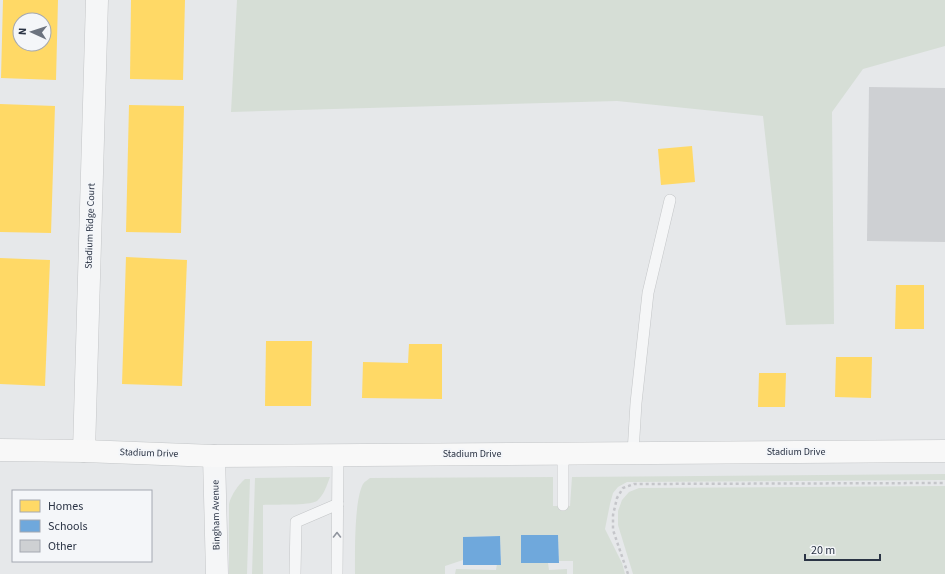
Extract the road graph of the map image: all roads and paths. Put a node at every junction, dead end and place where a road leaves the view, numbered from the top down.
1 (97, 0) edge
2 (670, 200) dead end
3 (0, 450) edge
4 (84, 451) junction
5 (945, 451) edge
6 (563, 453) junction
7 (633, 453) junction
8 (338, 455) junction
9 (214, 456) junction
10 (945, 483) edge
11 (338, 504) junction
12 (563, 505) dead end
13 (217, 574) edge
14 (295, 574) edge
15 (337, 574) edge
16 (628, 574) edge

1 - 4 street, Stadium Ridge Court
2 - 7 lane
3 - 4 street, Stadium Drive
4 - 9 street, Stadium Drive
5 - 7 street, Stadium Drive
6 - 7 street, Stadium Drive
6 - 8 street, Stadium Drive
6 - 12 lane
8 - 9 street, Stadium Drive
8 - 11 lane
9 - 13 street, Bingham Avenue
10 - 16 path
11 - 14 lane
15 -> 11 lane

